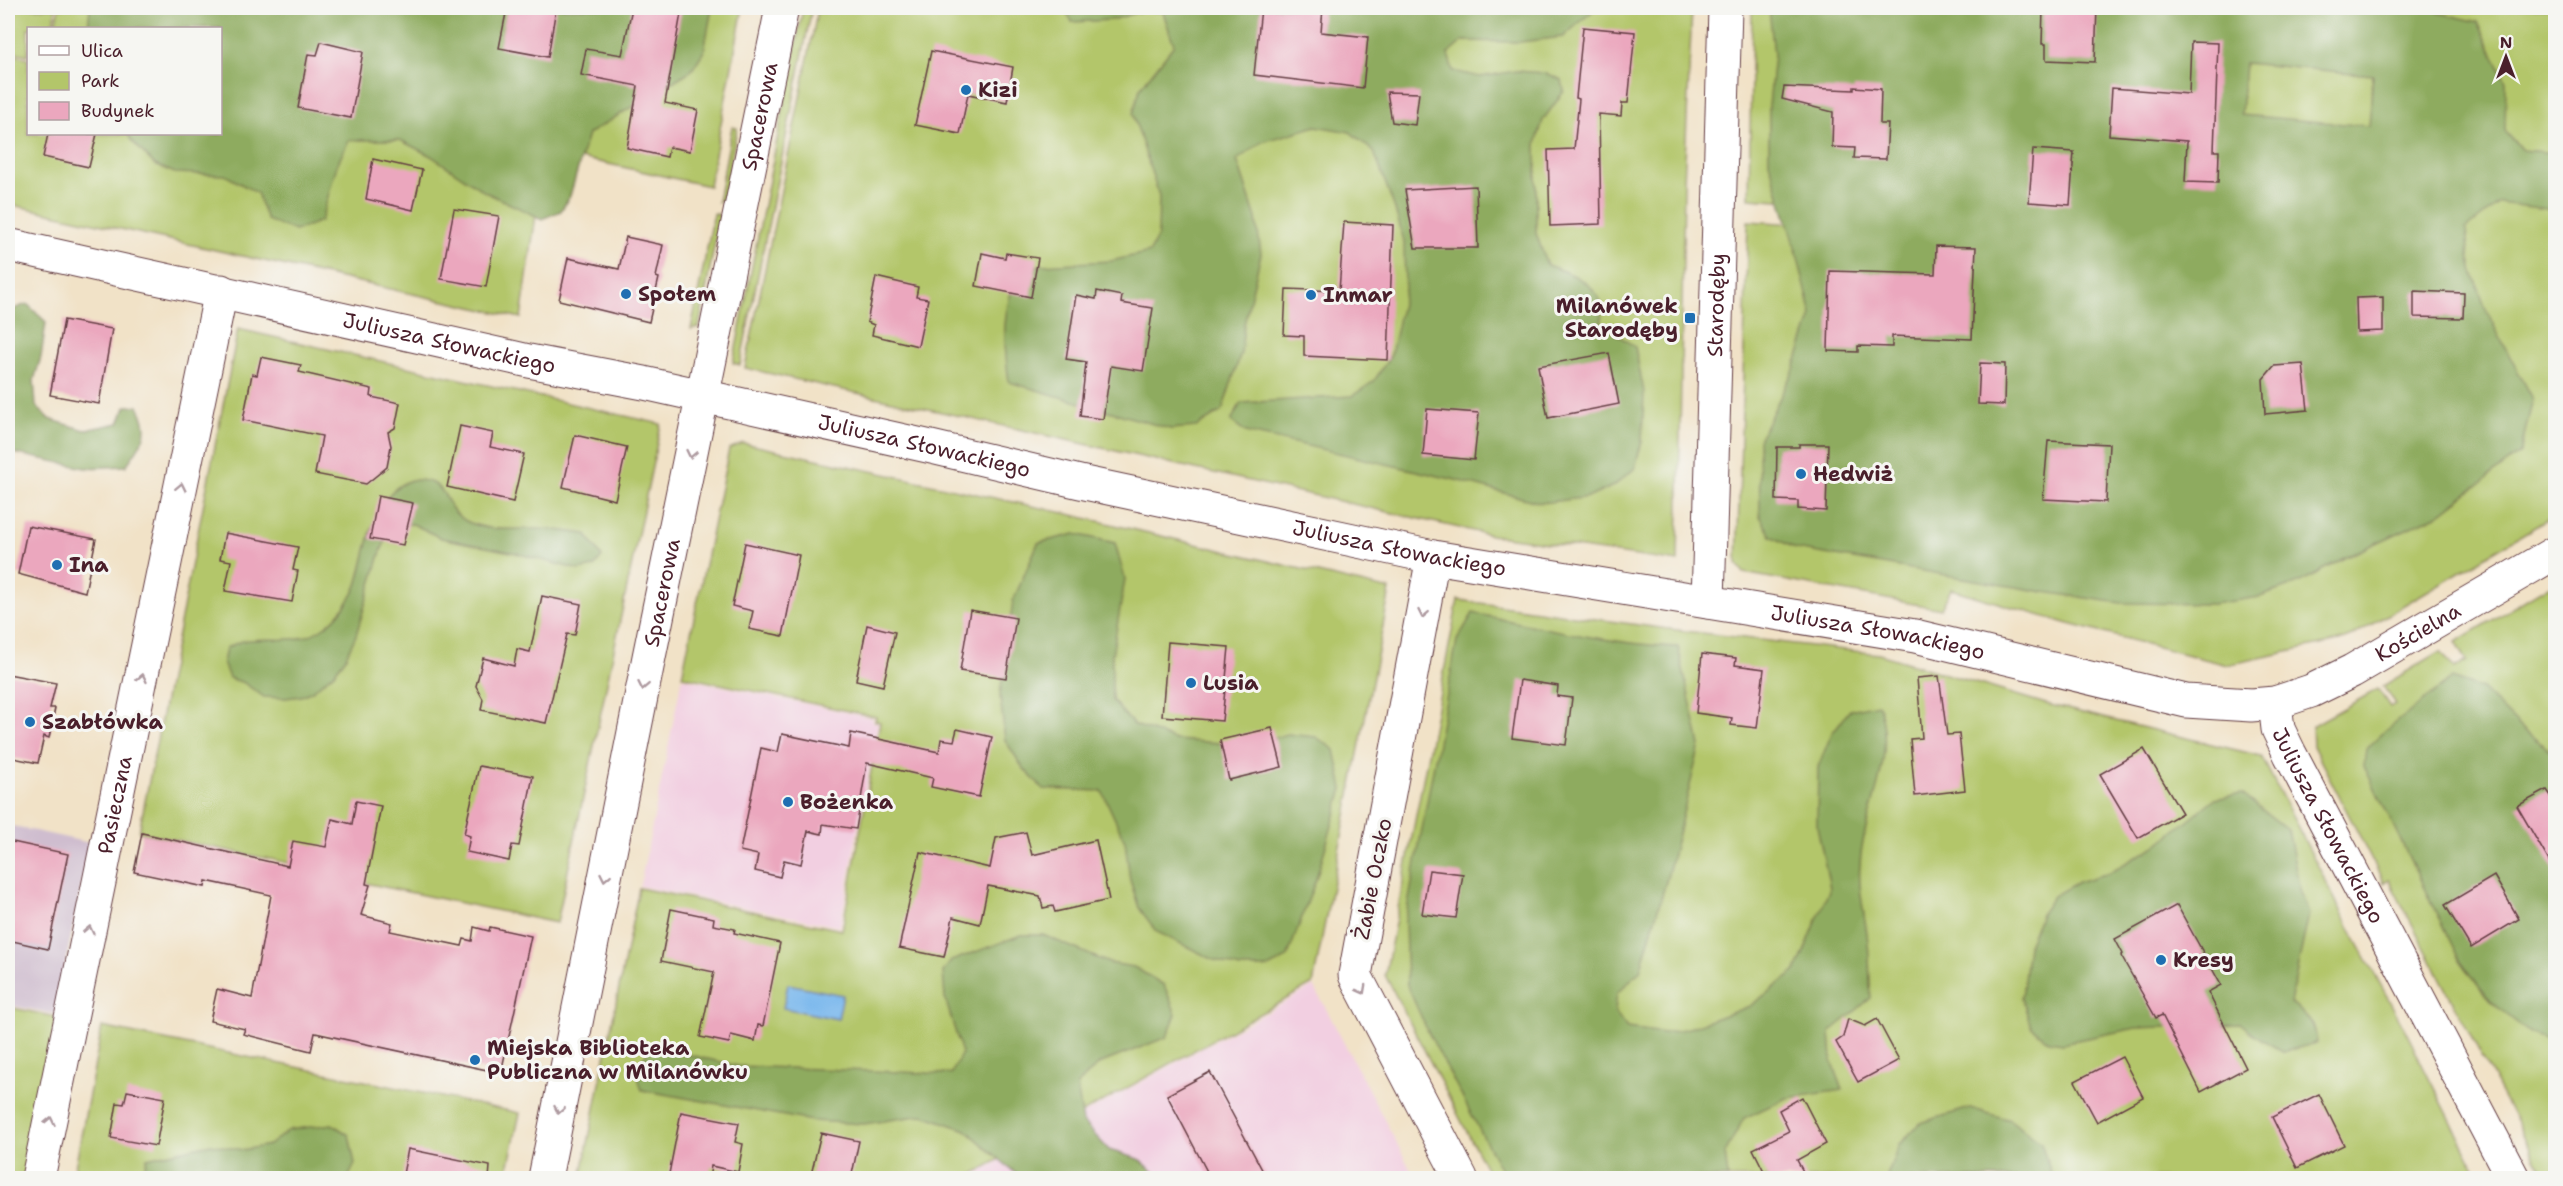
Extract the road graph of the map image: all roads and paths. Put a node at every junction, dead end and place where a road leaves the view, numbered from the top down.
1 (783, 8) edge
2 (1725, 8) edge
3 (8, 245) edge
4 (221, 291) junction
5 (703, 397) junction
6 (2556, 552) edge
7 (1433, 557) junction
8 (1708, 602) junction
9 (2275, 703) junction
10 (38, 1179) edge
11 (545, 1179) edge
12 (1461, 1179) edge
13 (2513, 1179) edge

1 - 5 street, Spacerowa
2 - 8 street, Starodęby
3 - 4 street, Juliusza Słowackiego
4 - 5 street, Juliusza Słowackiego
10 -> 4 street, Pasieczna
5 - 7 street, Juliusza Słowackiego
5 -> 11 street, Spacerowa
6 - 9 street, Kościelna
7 - 8 street, Juliusza Słowackiego
7 -> 12 street, Żabie Oczko
8 - 9 street, Juliusza Słowackiego
9 - 13 street, Juliusza Słowackiego

